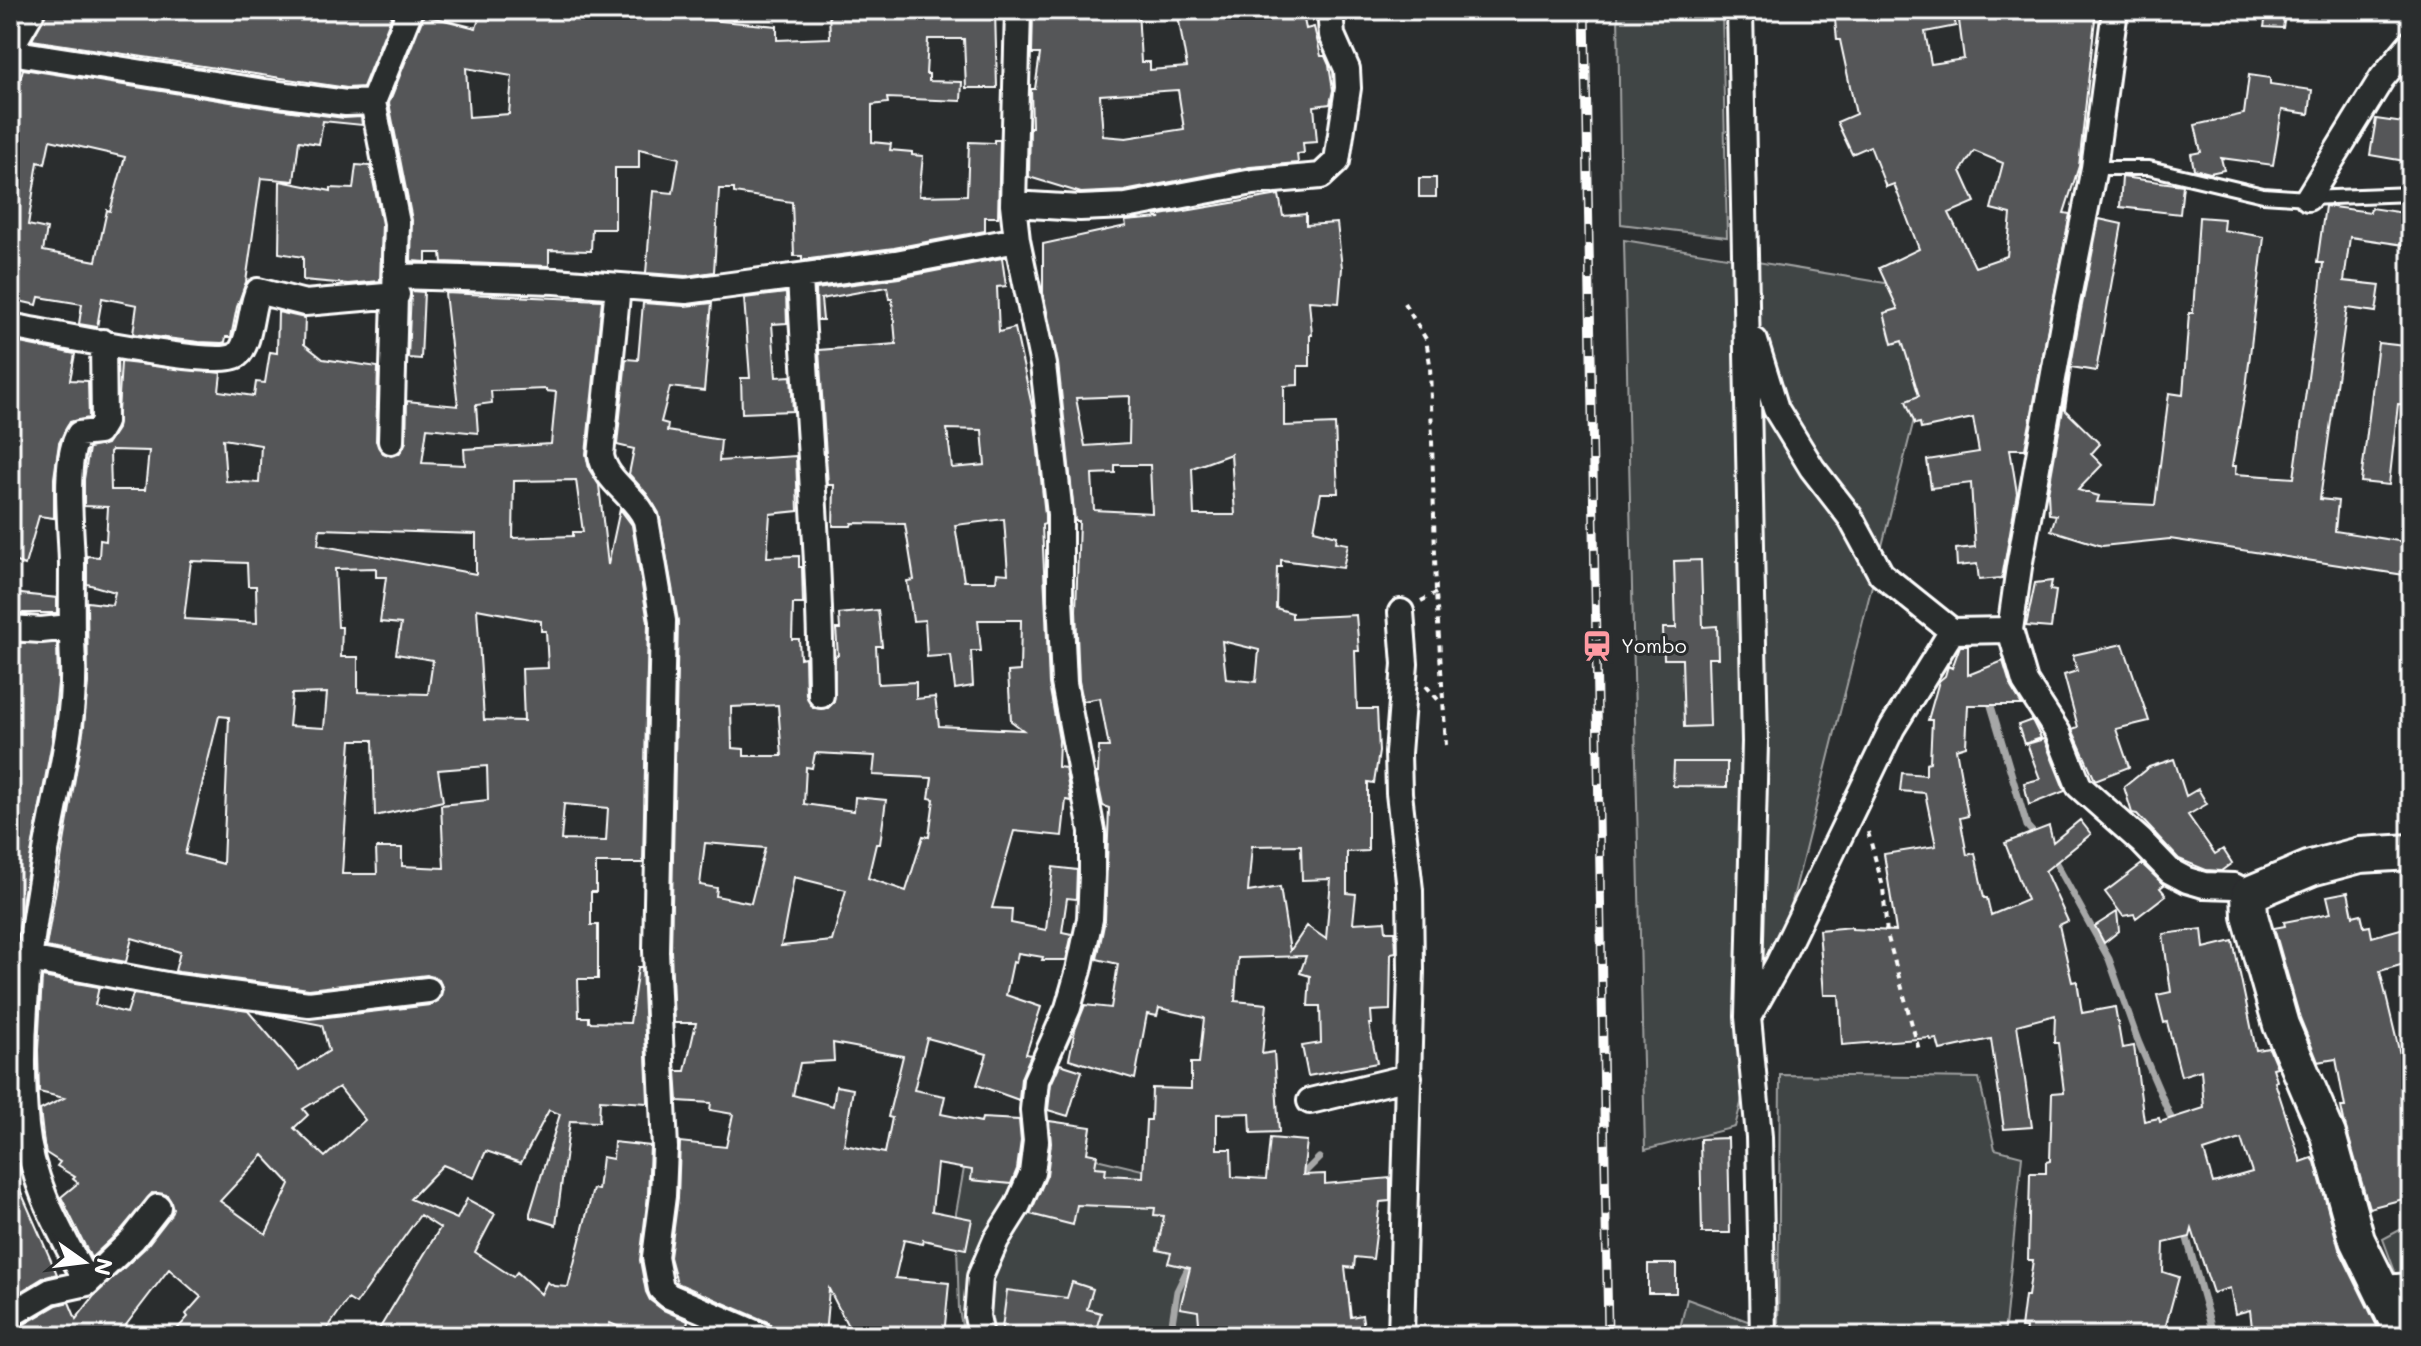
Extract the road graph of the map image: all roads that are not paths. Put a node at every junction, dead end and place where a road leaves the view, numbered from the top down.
1 (27, 10) edge
2 (410, 10) edge
3 (1018, 10) edge
4 (1330, 10) edge
5 (1740, 10) edge
6 (2115, 10) edge
7 (10, 39) edge
8 (2411, 43) edge
9 (10, 52) edge
10 (373, 102) junction
11 (2094, 168) junction
12 (2411, 194) edge
13 (2308, 198) junction
14 (1013, 204) junction
15 (1017, 240) junction
16 (800, 277) junction
17 (397, 286) junction
18 (618, 286) junction
19 (1746, 311) junction
20 (10, 326) edge
21 (103, 342) junction
22 (391, 441) dead end
23 (1401, 612) dead end
24 (70, 627) junction
25 (10, 628) edge
26 (2010, 630) junction
27 (1952, 631) junction
28 (821, 695) dead end
29 (2411, 852) edge
30 (2249, 894) junction
31 (29, 959) junction
32 (428, 990) dead end
33 (1748, 1017) junction
34 (1409, 1077) junction
35 (1310, 1101) dead end
36 (158, 1207) dead end
37 (2411, 1280) edge
38 (2377, 1282) junction
39 (87, 1283) junction
40 (10, 1315) edge
41 (762, 1336) edge
42 (981, 1336) edge
43 (1401, 1336) edge
44 (1763, 1336) edge
45 (2404, 1336) edge

1 - 7 street
2 - 10 street
3 - 14 street
4 - 14 street
5 - 19 street
6 - 11 street
8 - 13 street
9 - 10 street
10 - 17 street
11 - 13 lane
11 - 26 street
12 - 13 lane
14 - 15 street
15 - 16 street
15 - 42 street
16 - 18 street
16 - 28 street
17 - 18 street
17 - 21 street
17 - 22 street
18 - 41 street
19 - 27 street
19 - 33 street
20 - 21 street
21 - 24 street
23 - 34 street
24 - 25 street
24 - 31 street
26 - 27 street
26 - 30 street
27 - 33 street
29 - 30 street
30 - 38 street
31 - 32 street
31 - 39 street
33 - 44 street
34 - 35 street
34 - 43 street
36 - 39 street
37 - 38 lane
38 - 45 street
39 - 40 street

